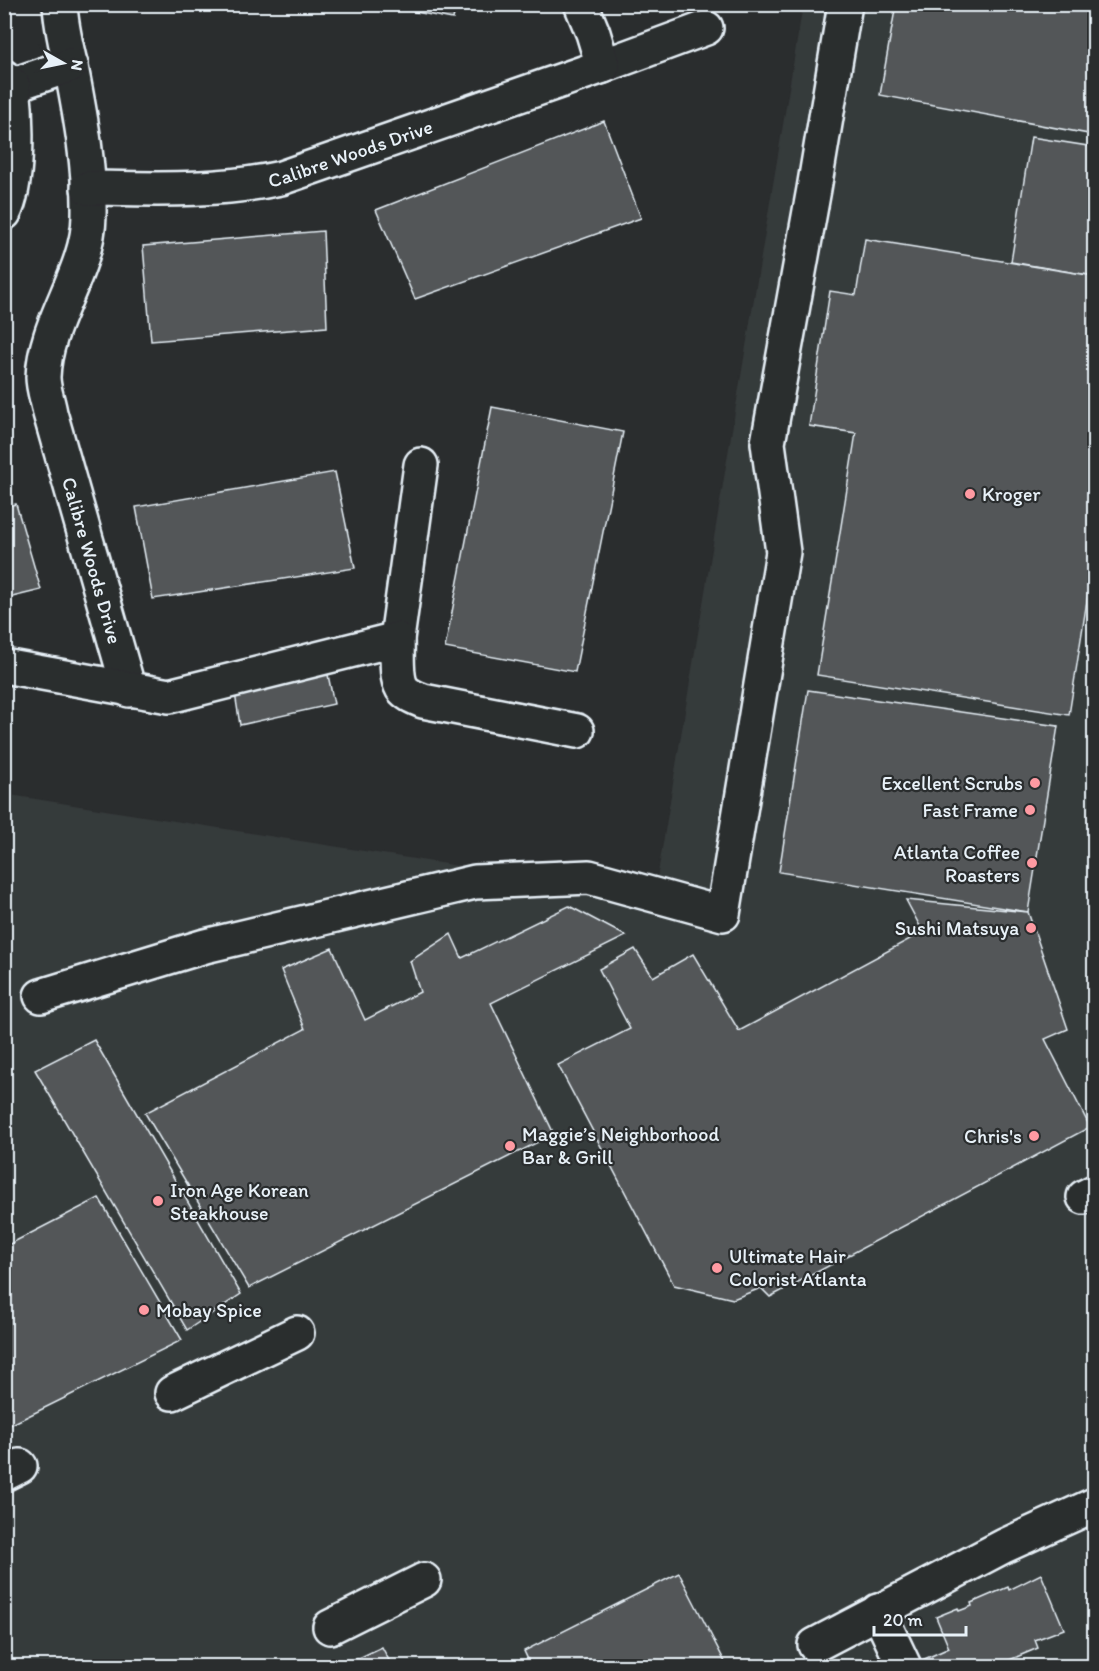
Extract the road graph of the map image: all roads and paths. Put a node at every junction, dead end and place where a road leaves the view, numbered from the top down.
1 (60, 4) edge
2 (581, 4) edge
3 (845, 4) edge
4 (706, 28) dead end
5 (70, 65) junction
6 (603, 66) junction
7 (9, 81) edge
8 (88, 188) junction
9 (4, 213) edge
10 (421, 465) dead end
11 (397, 639) junction
12 (4, 666) edge
13 (129, 690) junction
14 (577, 731) dead end
15 (41, 996) dead end
16 (297, 1333) dead end
17 (172, 1393) dead end
18 (1095, 1505) edge
19 (424, 1580) dead end
20 (878, 1611) junction
21 (330, 1627) dead end
22 (815, 1645) dead end
23 (904, 1666) edge

1 - 5 street, Calibre Woods Drive
2 - 6 street
3 - 15 street
4 - 6 street, Calibre Woods Drive
5 - 7 street
5 - 8 street, Calibre Woods Drive
6 - 8 street, Calibre Woods Drive
7 - 9 street
8 - 13 street, Calibre Woods Drive
10 - 11 street
11 - 13 street
11 - 14 street
12 - 13 street
16 - 17 street
18 - 20 street
19 - 21 street
20 - 22 street
20 - 23 street

